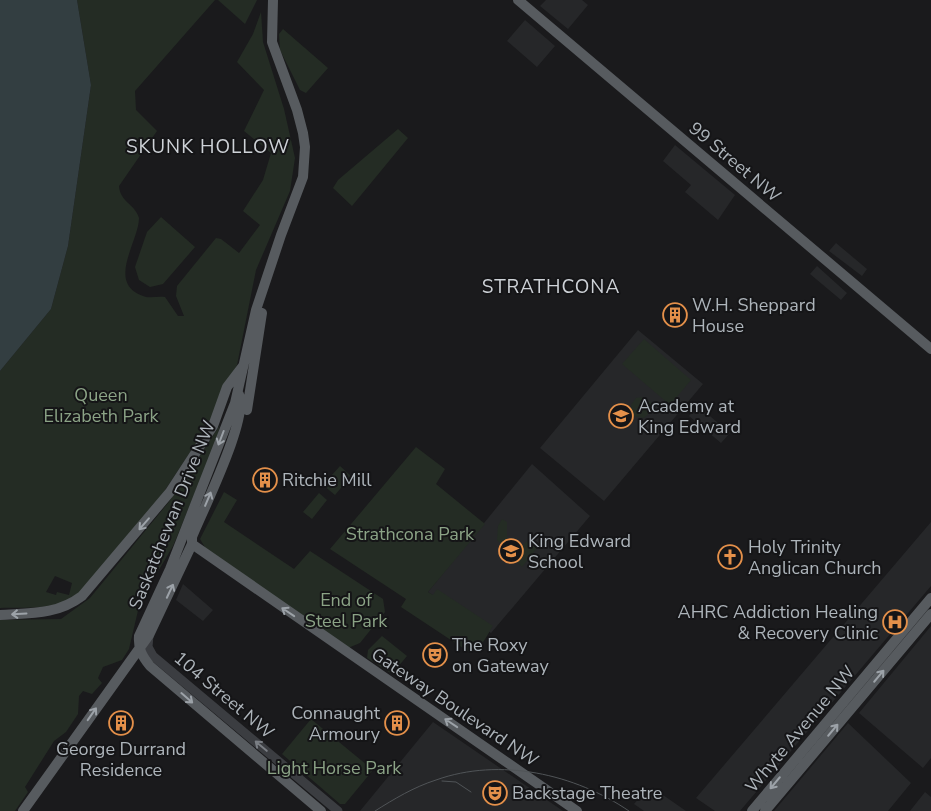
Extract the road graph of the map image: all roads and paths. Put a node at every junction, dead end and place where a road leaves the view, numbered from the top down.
1 (273, 0) edge
2 (518, 0) edge
3 (266, 285) junction
4 (931, 349) edge
5 (245, 361) junction
6 (238, 393) junction
7 (226, 394) junction
8 (235, 434) junction
9 (192, 544) junction
10 (170, 569) junction
11 (931, 598) edge
12 (931, 614) edge
13 (0, 615) edge
14 (149, 635) junction
15 (139, 650) junction
16 (125, 666) junction
17 (150, 666) junction
18 (24, 811) edge
19 (321, 811) edge
20 (338, 811) edge
21 (577, 811) edge
22 (752, 811) edge
23 (765, 811) edge

1 - 3 main road, Saskatchewan Drive NW
2 - 4 main road, 99 Street NW
3 - 5 main road, Saskatchewan Drive NW
3 - 8 main road, Saskatchewan Drive NW
5 - 6 main road, Saskatchewan Drive NW
5 - 7 main road
6 - 7 main road
6 - 8 main road, Saskatchewan Drive NW
6 -> 10 main road, Saskatchewan Drive NW
7 -> 13 main road
9 -> 8 main road, Saskatchewan Drive NW
9 - 10 main road
14 -> 9 main road, Saskatchewan Drive NW
21 -> 9 main road, Gateway Boulevard NW
10 - 15 main road, Saskatchewan Drive NW
11 -> 22 main road, Whyte Avenue NW
23 -> 12 main road, Whyte Avenue NW
14 - 15 main road, Saskatchewan Drive NW
20 -> 14 street, 104 Street NW
15 - 16 main road, Saskatchewan Drive NW
15 - 17 main road, 104 Street NW
16 - 17 main road
18 -> 16 main road, Saskatchewan Drive NW
17 -> 19 main road, 104 Street NW

